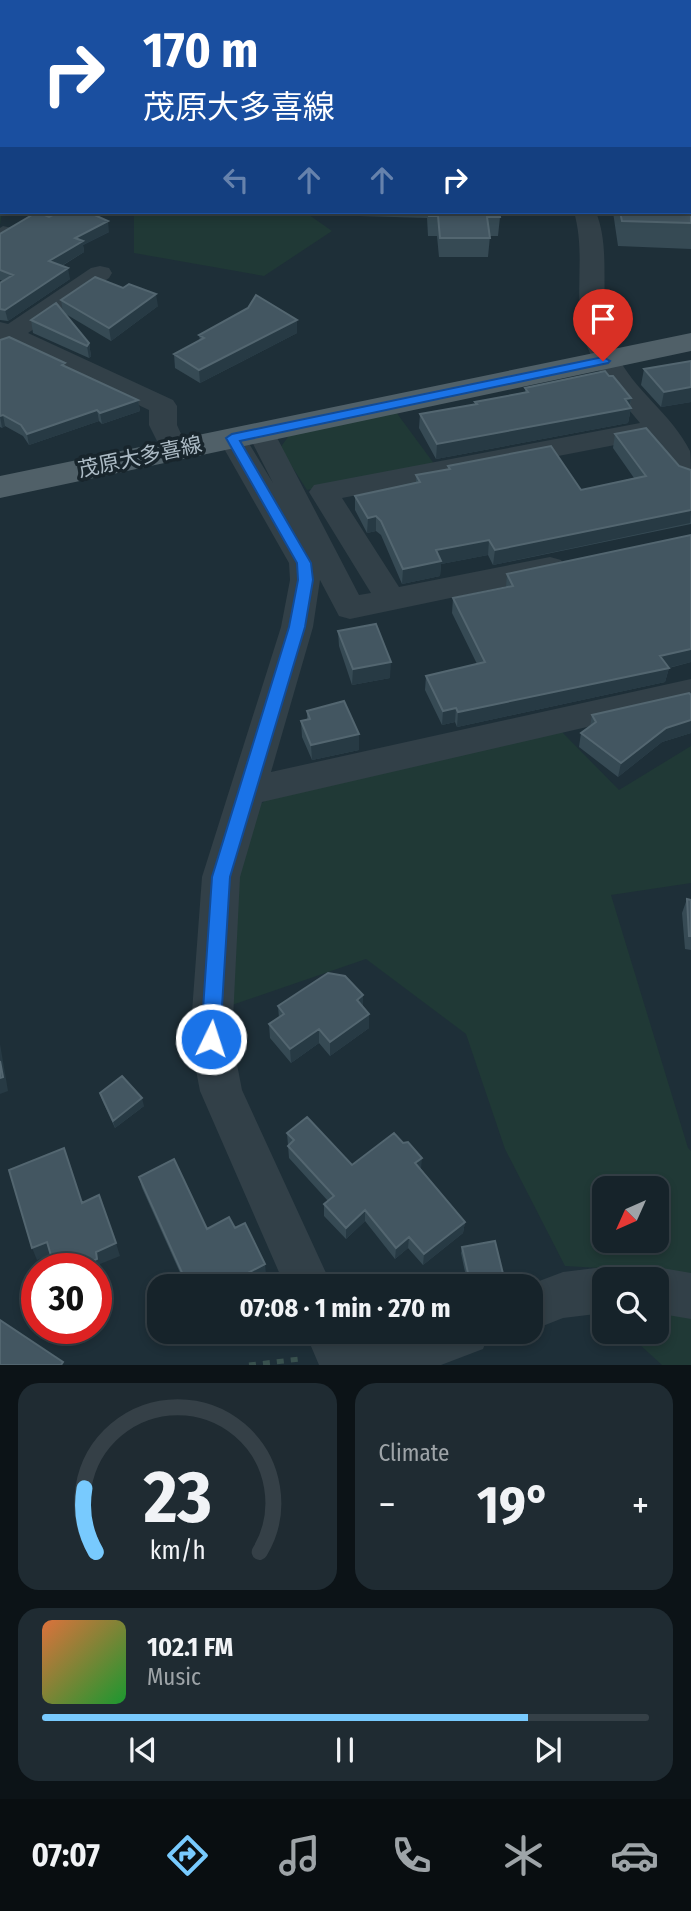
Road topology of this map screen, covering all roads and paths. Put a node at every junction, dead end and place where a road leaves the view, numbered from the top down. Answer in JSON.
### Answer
{"nodes":[{"id":1,"x":585,"y":214,"type":"edge"},
{"id":2,"x":100,"y":274,"type":"dead end"},
{"id":3,"x":3,"y":335,"type":"edge"},
{"id":4,"x":691,"y":342,"type":"edge"},
{"id":5,"x":603,"y":361,"type":"junction"},
{"id":6,"x":658,"y":428,"type":"junction"},
{"id":7,"x":247,"y":436,"type":"junction"},
{"id":8,"x":174,"y":449,"type":"junction"},
{"id":9,"x":691,"y":474,"type":"edge"},
{"id":10,"x":0,"y":487,"type":"edge"},
{"id":11,"x":582,"y":559,"type":"edge"},
{"id":12,"x":392,"y":601,"type":"junction"},
{"id":13,"x":691,"y":691,"type":"edge"},
{"id":14,"x":247,"y":791,"type":"junction"},
{"id":15,"x":304,"y":1274,"type":"edge"},
{"id":16,"x":592,"y":1291,"type":"edge"},
{"id":17,"x":669,"y":1292,"type":"edge"},
{"id":18,"x":691,"y":1296,"type":"edge"},
{"id":19,"x":543,"y":1303,"type":"edge"},
{"id":20,"x":335,"y":1344,"type":"edge"},
{"id":21,"x":433,"y":1344,"type":"edge"},
{"id":22,"x":249,"y":1365,"type":"edge"}],
"edges":[{"from":1,"to":5,"type":"street"},
{"from":2,"to":3,"type":"street"},
{"from":3,"to":8,"type":"street"},
{"from":4,"to":5,"type":"main road","name":"茂原大多喜線"},
{"from":5,"to":6,"type":"street"},
{"from":5,"to":7,"type":"main road","name":"茂原大多喜線"},
{"from":6,"to":9,"type":"street"},
{"from":6,"to":12,"type":"street"},
{"from":7,"to":8,"type":"main road","name":"茂原大多喜線"},
{"from":7,"to":12,"type":"street"},
{"from":7,"to":14,"type":"street"},
{"from":8,"to":10,"type":"main road","name":"茂原大多喜線"},
{"from":11,"to":12,"type":"street"},
{"from":13,"to":14,"type":"street"},
{"from":14,"to":15,"type":"street"},
{"from":16,"to":19,"type":"street"},
{"from":17,"to":18,"type":"street"},
{"from":20,"to":21,"type":"street"},
{"from":20,"to":22,"type":"path"}]}
